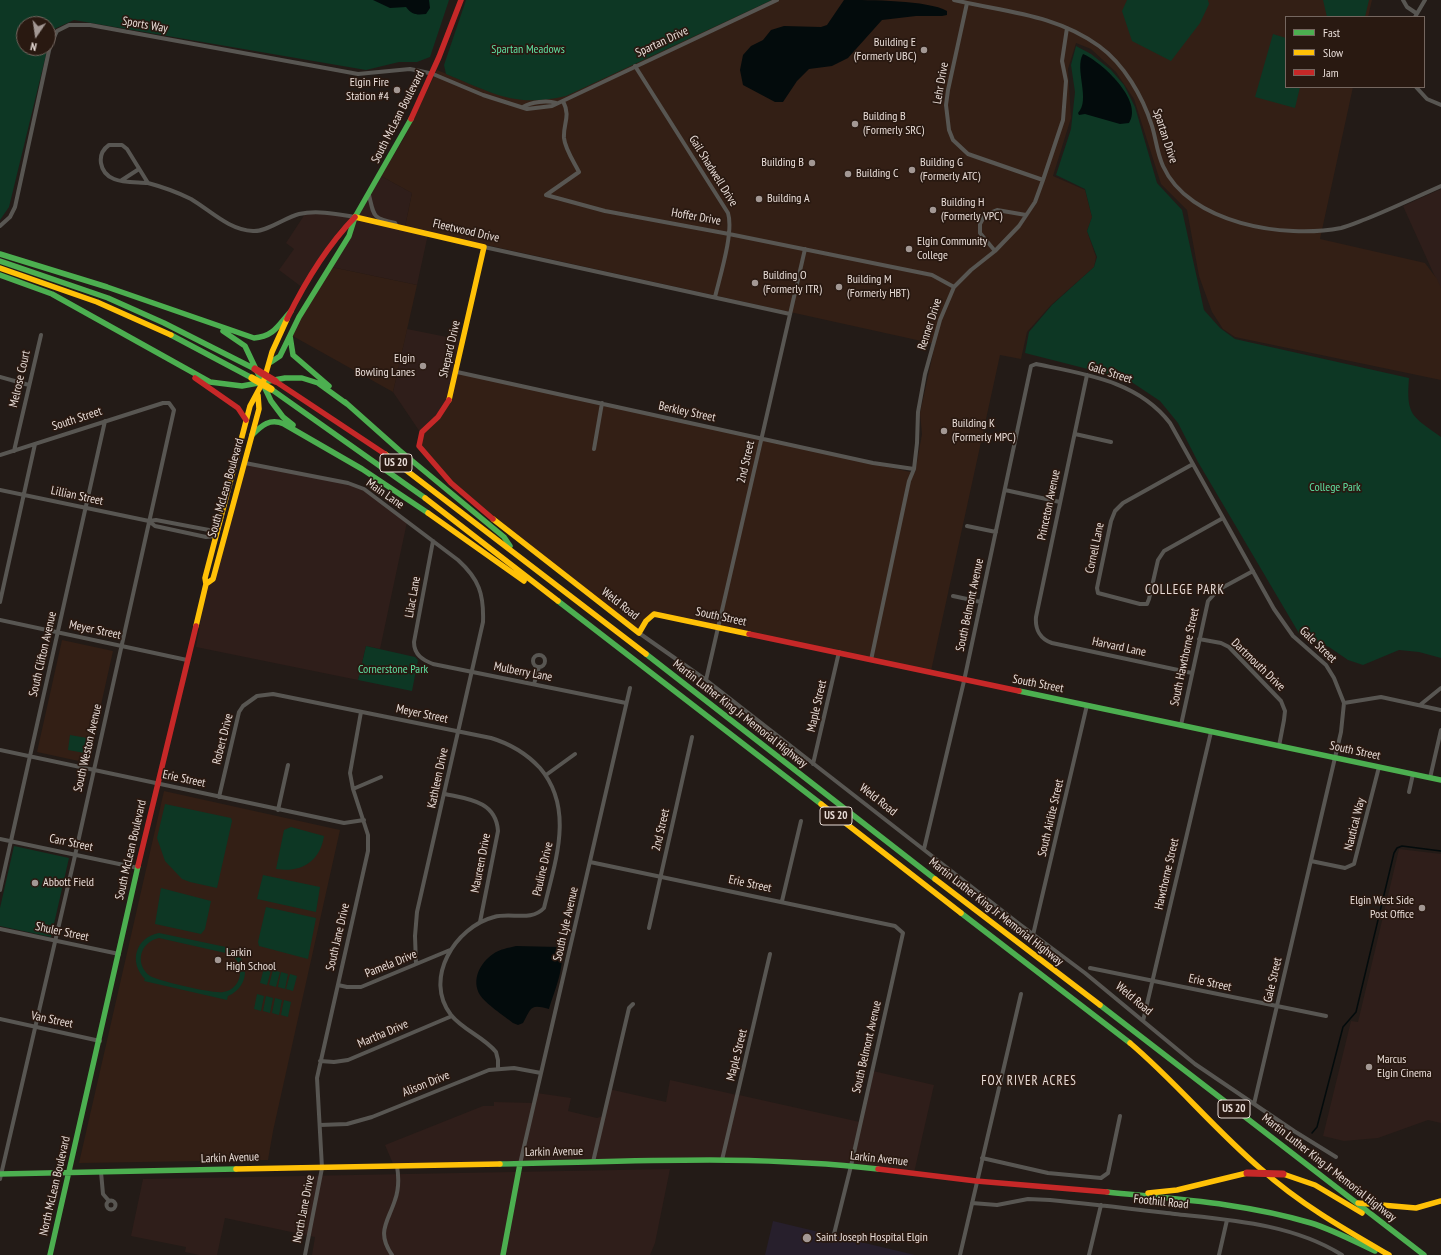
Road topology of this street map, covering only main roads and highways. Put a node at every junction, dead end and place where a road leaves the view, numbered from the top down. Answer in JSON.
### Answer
{"nodes":[{"id":1,"x":461,"y":0,"type":"edge"},
{"id":2,"x":355,"y":217,"type":"junction"},
{"id":3,"x":484,"y":247,"type":"joint"},
{"id":4,"x":0,"y":254,"type":"edge"},
{"id":5,"x":0,"y":261,"type":"edge"},
{"id":6,"x":0,"y":268,"type":"edge"},
{"id":7,"x":0,"y":275,"type":"edge"},
{"id":8,"x":291,"y":311,"type":"junction"},
{"id":9,"x":212,"y":324,"type":"junction"},
{"id":10,"x":290,"y":336,"type":"junction"},
{"id":11,"x":170,"y":361,"type":"junction"},
{"id":12,"x":271,"y":362,"type":"junction"},
{"id":13,"x":262,"y":383,"type":"junction"},
{"id":14,"x":258,"y":395,"type":"junction"},
{"id":15,"x":347,"y":404,"type":"junction"},
{"id":16,"x":246,"y":420,"type":"junction"},
{"id":17,"x":252,"y":435,"type":"junction"},
{"id":18,"x":312,"y":440,"type":"junction"},
{"id":19,"x":419,"y":446,"type":"joint"},
{"id":20,"x":513,"y":551,"type":"junction"},
{"id":21,"x":206,"y":584,"type":"junction"},
{"id":22,"x":570,"y":611,"type":"junction"},
{"id":23,"x":639,"y":633,"type":"joint"},
{"id":24,"x":1441,"y":780,"type":"edge"},
{"id":25,"x":81,"y":1122,"type":"joint"},
{"id":26,"x":520,"y":1164,"type":"junction"},
{"id":27,"x":69,"y":1173,"type":"junction"},
{"id":28,"x":0,"y":1176,"type":"edge"},
{"id":29,"x":1341,"y":1191,"type":"junction"},
{"id":30,"x":1107,"y":1192,"type":"junction"},
{"id":31,"x":1441,"y":1201,"type":"edge"},
{"id":32,"x":1358,"y":1203,"type":"junction"},
{"id":33,"x":1400,"y":1237,"type":"junction"},
{"id":34,"x":50,"y":1255,"type":"edge"},
{"id":35,"x":503,"y":1255,"type":"edge"},
{"id":36,"x":1382,"y":1255,"type":"edge"},
{"id":37,"x":1389,"y":1255,"type":"edge"},
{"id":38,"x":1424,"y":1255,"type":"edge"},
{"id":39,"x":1431,"y":1255,"type":"edge"}],
"edges":[{"from":1,"to":2,"type":"main road","name":"South McLean Boulevard"},
{"from":2,"to":3,"type":"main road","name":"Fleetwood Drive"},
{"from":2,"to":8,"type":"main road","name":"South McLean Boulevard"},
{"from":2,"to":10,"type":"main road","name":"South McLean Boulevard"},
{"from":3,"to":19,"type":"main road","name":"Shepard Drive"},
{"from":4,"to":9,"type":"main road"},
{"from":5,"to":20,"type":"main road","name":"Martin Luther King Jr Memorial Highway","number":"US 20","bridge":true},
{"from":6,"to":22,"type":"main road","name":"Martin Luther King Jr Memorial Highway","number":"US 20","bridge":true},
{"from":7,"to":11,"type":"main road"},
{"from":8,"to":9,"type":"main road"},
{"from":8,"to":12,"type":"main road","name":"South McLean Boulevard"},
{"from":9,"to":13,"type":"main road"},
{"from":10,"to":12,"type":"main road","name":"South McLean Boulevard"},
{"from":10,"to":15,"type":"main road"},
{"from":11,"to":13,"type":"main road"},
{"from":11,"to":16,"type":"main road"},
{"from":12,"to":13,"type":"main road","name":"South McLean Boulevard"},
{"from":13,"to":14,"type":"main road","name":"South McLean Boulevard"},
{"from":13,"to":15,"type":"main road"},
{"from":13,"to":18,"type":"main road"},
{"from":14,"to":16,"type":"main road","name":"South McLean Boulevard"},
{"from":14,"to":17,"type":"main road","name":"South McLean Boulevard"},
{"from":15,"to":20,"type":"main road"},
{"from":16,"to":21,"type":"main road","name":"South McLean Boulevard"},
{"from":17,"to":18,"type":"main road"},
{"from":17,"to":21,"type":"main road","name":"South McLean Boulevard"},
{"from":18,"to":22,"type":"main road"},
{"from":19,"to":23,"type":"main road","name":"Weld Road"},
{"from":20,"to":29,"type":"main road","name":"Martin Luther King Jr Memorial Highway","number":"US 20"},
{"from":21,"to":25,"type":"main road","name":"South McLean Boulevard"},
{"from":22,"to":37,"type":"main road","name":"Martin Luther King Jr Memorial Highway","number":"US 20"},
{"from":23,"to":24,"type":"main road","name":"South Street"},
{"from":25,"to":27,"type":"main road","name":"North McLean Boulevard"},
{"from":26,"to":27,"type":"main road","name":"Larkin Avenue"},
{"from":26,"to":30,"type":"main road","name":"Larkin Avenue"},
{"from":26,"to":35,"type":"main road"},
{"from":27,"to":28,"type":"main road","name":"Larkin Avenue"},
{"from":27,"to":34,"type":"main road","name":"North McLean Boulevard"},
{"from":29,"to":32,"type":"main road"},
{"from":29,"to":33,"type":"main road","name":"Martin Luther King Jr Memorial Highway","number":"US 20"},
{"from":30,"to":33,"type":"main road","bridge":true},
{"from":30,"to":36,"type":"main road"},
{"from":31,"to":32,"type":"main road"},
{"from":32,"to":39,"type":"main road"},
{"from":33,"to":38,"type":"main road","name":"Martin Luther King Jr Memorial Highway","number":"US 20"}]}
